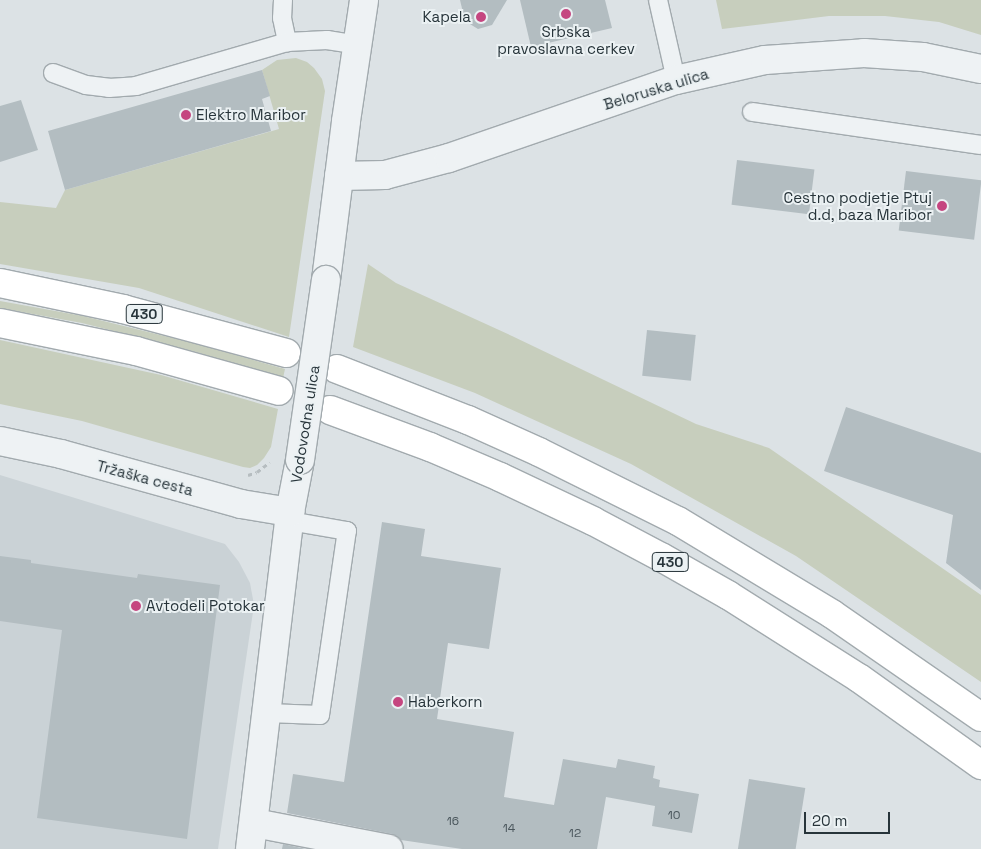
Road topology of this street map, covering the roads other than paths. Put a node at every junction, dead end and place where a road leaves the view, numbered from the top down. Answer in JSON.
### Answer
{"nodes":[{"id":1,"x":283,"y":0,"type":"edge"},
{"id":2,"x":364,"y":0,"type":"edge"},
{"id":3,"x":658,"y":0,"type":"edge"},
{"id":4,"x":287,"y":42,"type":"junction"},
{"id":5,"x":357,"y":45,"type":"junction"},
{"id":6,"x":981,"y":69,"type":"edge"},
{"id":7,"x":53,"y":73,"type":"dead end"},
{"id":8,"x":676,"y":80,"type":"junction"},
{"id":9,"x":752,"y":112,"type":"dead end"},
{"id":10,"x":981,"y":145,"type":"edge"},
{"id":11,"x":339,"y":176,"type":"junction"},
{"id":12,"x":0,"y":283,"type":"edge"},
{"id":13,"x":0,"y":323,"type":"edge"},
{"id":14,"x":286,"y":353,"type":"dead end"},
{"id":15,"x":337,"y":369,"type":"dead end"},
{"id":16,"x":279,"y":391,"type":"dead end"},
{"id":17,"x":330,"y":410,"type":"dead end"},
{"id":18,"x":0,"y":441,"type":"edge"},
{"id":19,"x":289,"y":517,"type":"junction"},
{"id":20,"x":267,"y":713,"type":"junction"},
{"id":21,"x":981,"y":716,"type":"edge"},
{"id":22,"x":981,"y":765,"type":"edge"},
{"id":23,"x":252,"y":836,"type":"edge"},
{"id":24,"x":389,"y":849,"type":"edge"}],
"edges":[{"from":1,"to":4,"type":"lane"},
{"from":2,"to":5,"type":"street","name":"Vodovodna ulica"},
{"from":3,"to":8,"type":"lane"},
{"from":4,"to":5,"type":"lane"},
{"from":4,"to":7,"type":"lane"},
{"from":5,"to":11,"type":"street","name":"Vodovodna ulica"},
{"from":6,"to":8,"type":"street","name":"Beloruska ulica"},
{"from":8,"to":11,"type":"street","name":"Beloruska ulica"},
{"from":9,"to":10,"type":"lane"},
{"from":11,"to":19,"type":"street","name":"Vodovodna ulica","bridge":true},
{"from":12,"to":14,"type":"highway","number":"430"},
{"from":13,"to":16,"type":"highway"},
{"from":15,"to":21,"type":"highway","number":"430"},
{"from":17,"to":22,"type":"highway","number":"430"},
{"from":18,"to":19,"type":"street","name":"Tržaška cesta"},
{"from":19,"to":20,"type":"street","name":"Vodovodna ulica"},
{"from":19,"to":20,"type":"lane"},
{"from":20,"to":23,"type":"street","name":"Vodovodna ulica"},
{"from":23,"to":24,"type":"street"}]}
